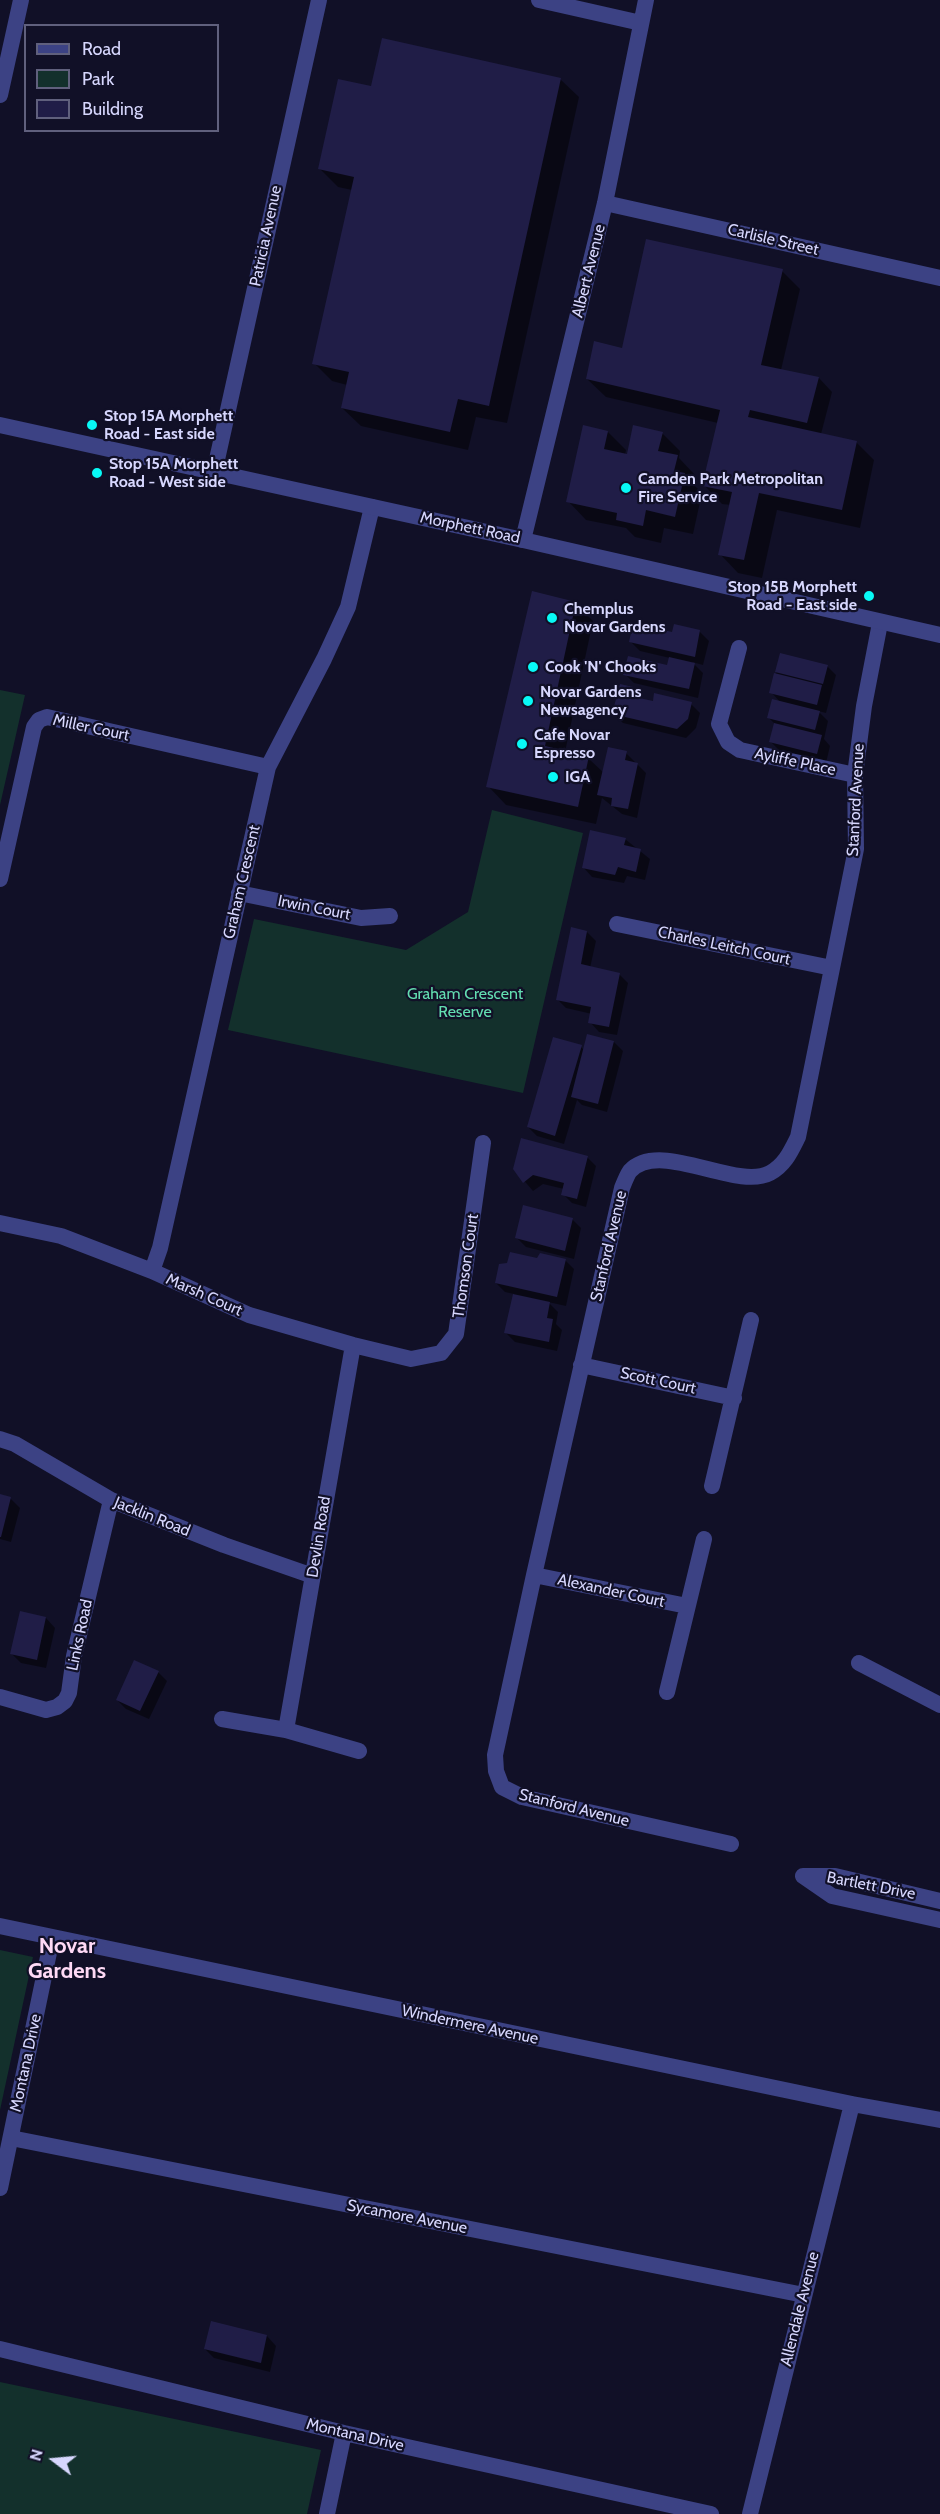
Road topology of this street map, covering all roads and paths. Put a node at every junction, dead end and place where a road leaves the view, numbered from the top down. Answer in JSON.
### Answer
{"nodes":[{"id":1,"x":21,"y":0,"type":"edge"},
{"id":2,"x":318,"y":0,"type":"edge"},
{"id":3,"x":538,"y":0,"type":"edge"},
{"id":4,"x":646,"y":0,"type":"edge"},
{"id":5,"x":641,"y":23,"type":"junction"},
{"id":6,"x":0,"y":95,"type":"edge"},
{"id":7,"x":605,"y":203,"type":"junction"},
{"id":8,"x":940,"y":278,"type":"edge"},
{"id":9,"x":0,"y":425,"type":"edge"},
{"id":10,"x":214,"y":473,"type":"junction"},
{"id":11,"x":372,"y":507,"type":"junction"},
{"id":12,"x":523,"y":540,"type":"junction"},
{"id":13,"x":880,"y":622,"type":"junction"},
{"id":14,"x":940,"y":635,"type":"edge"},
{"id":15,"x":739,"y":648,"type":"dead end"},
{"id":16,"x":268,"y":767,"type":"junction"},
{"id":17,"x":855,"y":775,"type":"junction"},
{"id":18,"x":0,"y":879,"type":"edge"},
{"id":19,"x":239,"y":893,"type":"junction"},
{"id":20,"x":390,"y":916,"type":"dead end"},
{"id":21,"x":617,"y":924,"type":"dead end"},
{"id":22,"x":832,"y":968,"type":"junction"},
{"id":23,"x":483,"y":1143,"type":"dead end"},
{"id":24,"x":0,"y":1223,"type":"edge"},
{"id":25,"x":152,"y":1271,"type":"junction"},
{"id":26,"x":751,"y":1320,"type":"dead end"},
{"id":27,"x":353,"y":1345,"type":"junction"},
{"id":28,"x":411,"y":1359,"type":"joint"},
{"id":29,"x":581,"y":1365,"type":"junction"},
{"id":30,"x":734,"y":1398,"type":"junction"},
{"id":31,"x":0,"y":1439,"type":"edge"},
{"id":32,"x":712,"y":1486,"type":"dead end"},
{"id":33,"x":111,"y":1500,"type":"junction"},
{"id":34,"x":704,"y":1539,"type":"dead end"},
{"id":35,"x":534,"y":1575,"type":"junction"},
{"id":36,"x":313,"y":1576,"type":"junction"},
{"id":37,"x":687,"y":1606,"type":"junction"},
{"id":38,"x":859,"y":1663,"type":"dead end"},
{"id":39,"x":667,"y":1692,"type":"dead end"},
{"id":40,"x":0,"y":1697,"type":"edge"},
{"id":41,"x":940,"y":1705,"type":"edge"},
{"id":42,"x":222,"y":1719,"type":"dead end"},
{"id":43,"x":286,"y":1730,"type":"junction"},
{"id":44,"x":359,"y":1750,"type":"dead end"},
{"id":45,"x":731,"y":1844,"type":"dead end"},
{"id":46,"x":940,"y":1900,"type":"edge"},
{"id":47,"x":940,"y":1920,"type":"edge"},
{"id":48,"x":0,"y":1926,"type":"edge"},
{"id":49,"x":52,"y":1938,"type":"junction"},
{"id":50,"x":852,"y":2104,"type":"junction"},
{"id":51,"x":940,"y":2120,"type":"edge"},
{"id":52,"x":11,"y":2138,"type":"junction"},
{"id":53,"x":0,"y":2188,"type":"edge"},
{"id":54,"x":804,"y":2295,"type":"junction"},
{"id":55,"x":0,"y":2349,"type":"edge"},
{"id":56,"x":344,"y":2433,"type":"junction"},
{"id":57,"x":327,"y":2514,"type":"edge"},
{"id":58,"x":711,"y":2514,"type":"edge"},
{"id":59,"x":750,"y":2514,"type":"edge"}],
"edges":[{"from":1,"to":6,"type":"street"},
{"from":2,"to":10,"type":"street","name":"Patricia Avenue"},
{"from":3,"to":5,"type":"street"},
{"from":4,"to":5,"type":"street","name":"Albert Avenue"},
{"from":5,"to":7,"type":"street","name":"Albert Avenue"},
{"from":7,"to":8,"type":"street","name":"Carlisle Street"},
{"from":7,"to":12,"type":"street","name":"Albert Avenue"},
{"from":9,"to":10,"type":"street","name":"Morphett Road"},
{"from":10,"to":11,"type":"street","name":"Morphett Road"},
{"from":11,"to":12,"type":"street","name":"Morphett Road"},
{"from":11,"to":16,"type":"street","name":"Graham Crescent"},
{"from":12,"to":13,"type":"street","name":"Morphett Road"},
{"from":13,"to":14,"type":"street","name":"Morphett Road"},
{"from":13,"to":17,"type":"street","name":"Stanford Avenue"},
{"from":15,"to":17,"type":"street","name":"Ayliffe Place"},
{"from":16,"to":18,"type":"street","name":"Miller Court"},
{"from":16,"to":19,"type":"street","name":"Graham Crescent"},
{"from":17,"to":22,"type":"street","name":"Stanford Avenue"},
{"from":19,"to":20,"type":"street","name":"Irwin Court"},
{"from":19,"to":25,"type":"street","name":"Graham Crescent"},
{"from":21,"to":22,"type":"street","name":"Charles Leitch Court"},
{"from":22,"to":29,"type":"street","name":"Stanford Avenue"},
{"from":23,"to":28,"type":"street","name":"Thomson Court"},
{"from":24,"to":25,"type":"street","name":"Marsh Court"},
{"from":25,"to":27,"type":"street","name":"Marsh Court"},
{"from":26,"to":30,"type":"street"},
{"from":27,"to":28,"type":"street","name":"Marsh Court"},
{"from":27,"to":36,"type":"street","name":"Devlin Road"},
{"from":29,"to":30,"type":"street","name":"Scott Court"},
{"from":29,"to":35,"type":"street","name":"Stanford Avenue"},
{"from":30,"to":32,"type":"street"},
{"from":31,"to":33,"type":"street","name":"Jacklin Road"},
{"from":33,"to":36,"type":"street","name":"Jacklin Road"},
{"from":33,"to":40,"type":"street","name":"Links Road"},
{"from":34,"to":37,"type":"street","name":"Alexander Court"},
{"from":35,"to":37,"type":"street","name":"Alexander Court"},
{"from":35,"to":45,"type":"street","name":"Stanford Avenue"},
{"from":36,"to":43,"type":"street","name":"Devlin Road"},
{"from":37,"to":39,"type":"street","name":"Alexander Court"},
{"from":38,"to":41,"type":"street"},
{"from":42,"to":43,"type":"street"},
{"from":43,"to":44,"type":"street"},
{"from":46,"to":47,"type":"street","name":"Bartlett Drive"},
{"from":48,"to":49,"type":"street","name":"Windermere Avenue"},
{"from":49,"to":50,"type":"street","name":"Windermere Avenue"},
{"from":49,"to":52,"type":"street","name":"Montana Drive"},
{"from":50,"to":51,"type":"street","name":"Windermere Avenue"},
{"from":50,"to":54,"type":"street","name":"Allendale Avenue"},
{"from":52,"to":53,"type":"street","name":"Montana Drive"},
{"from":52,"to":54,"type":"street","name":"Sycamore Avenue"},
{"from":54,"to":59,"type":"street","name":"Allendale Avenue"},
{"from":55,"to":56,"type":"street","name":"Montana Drive"},
{"from":56,"to":57,"type":"street"},
{"from":56,"to":58,"type":"street","name":"Montana Drive"}]}
